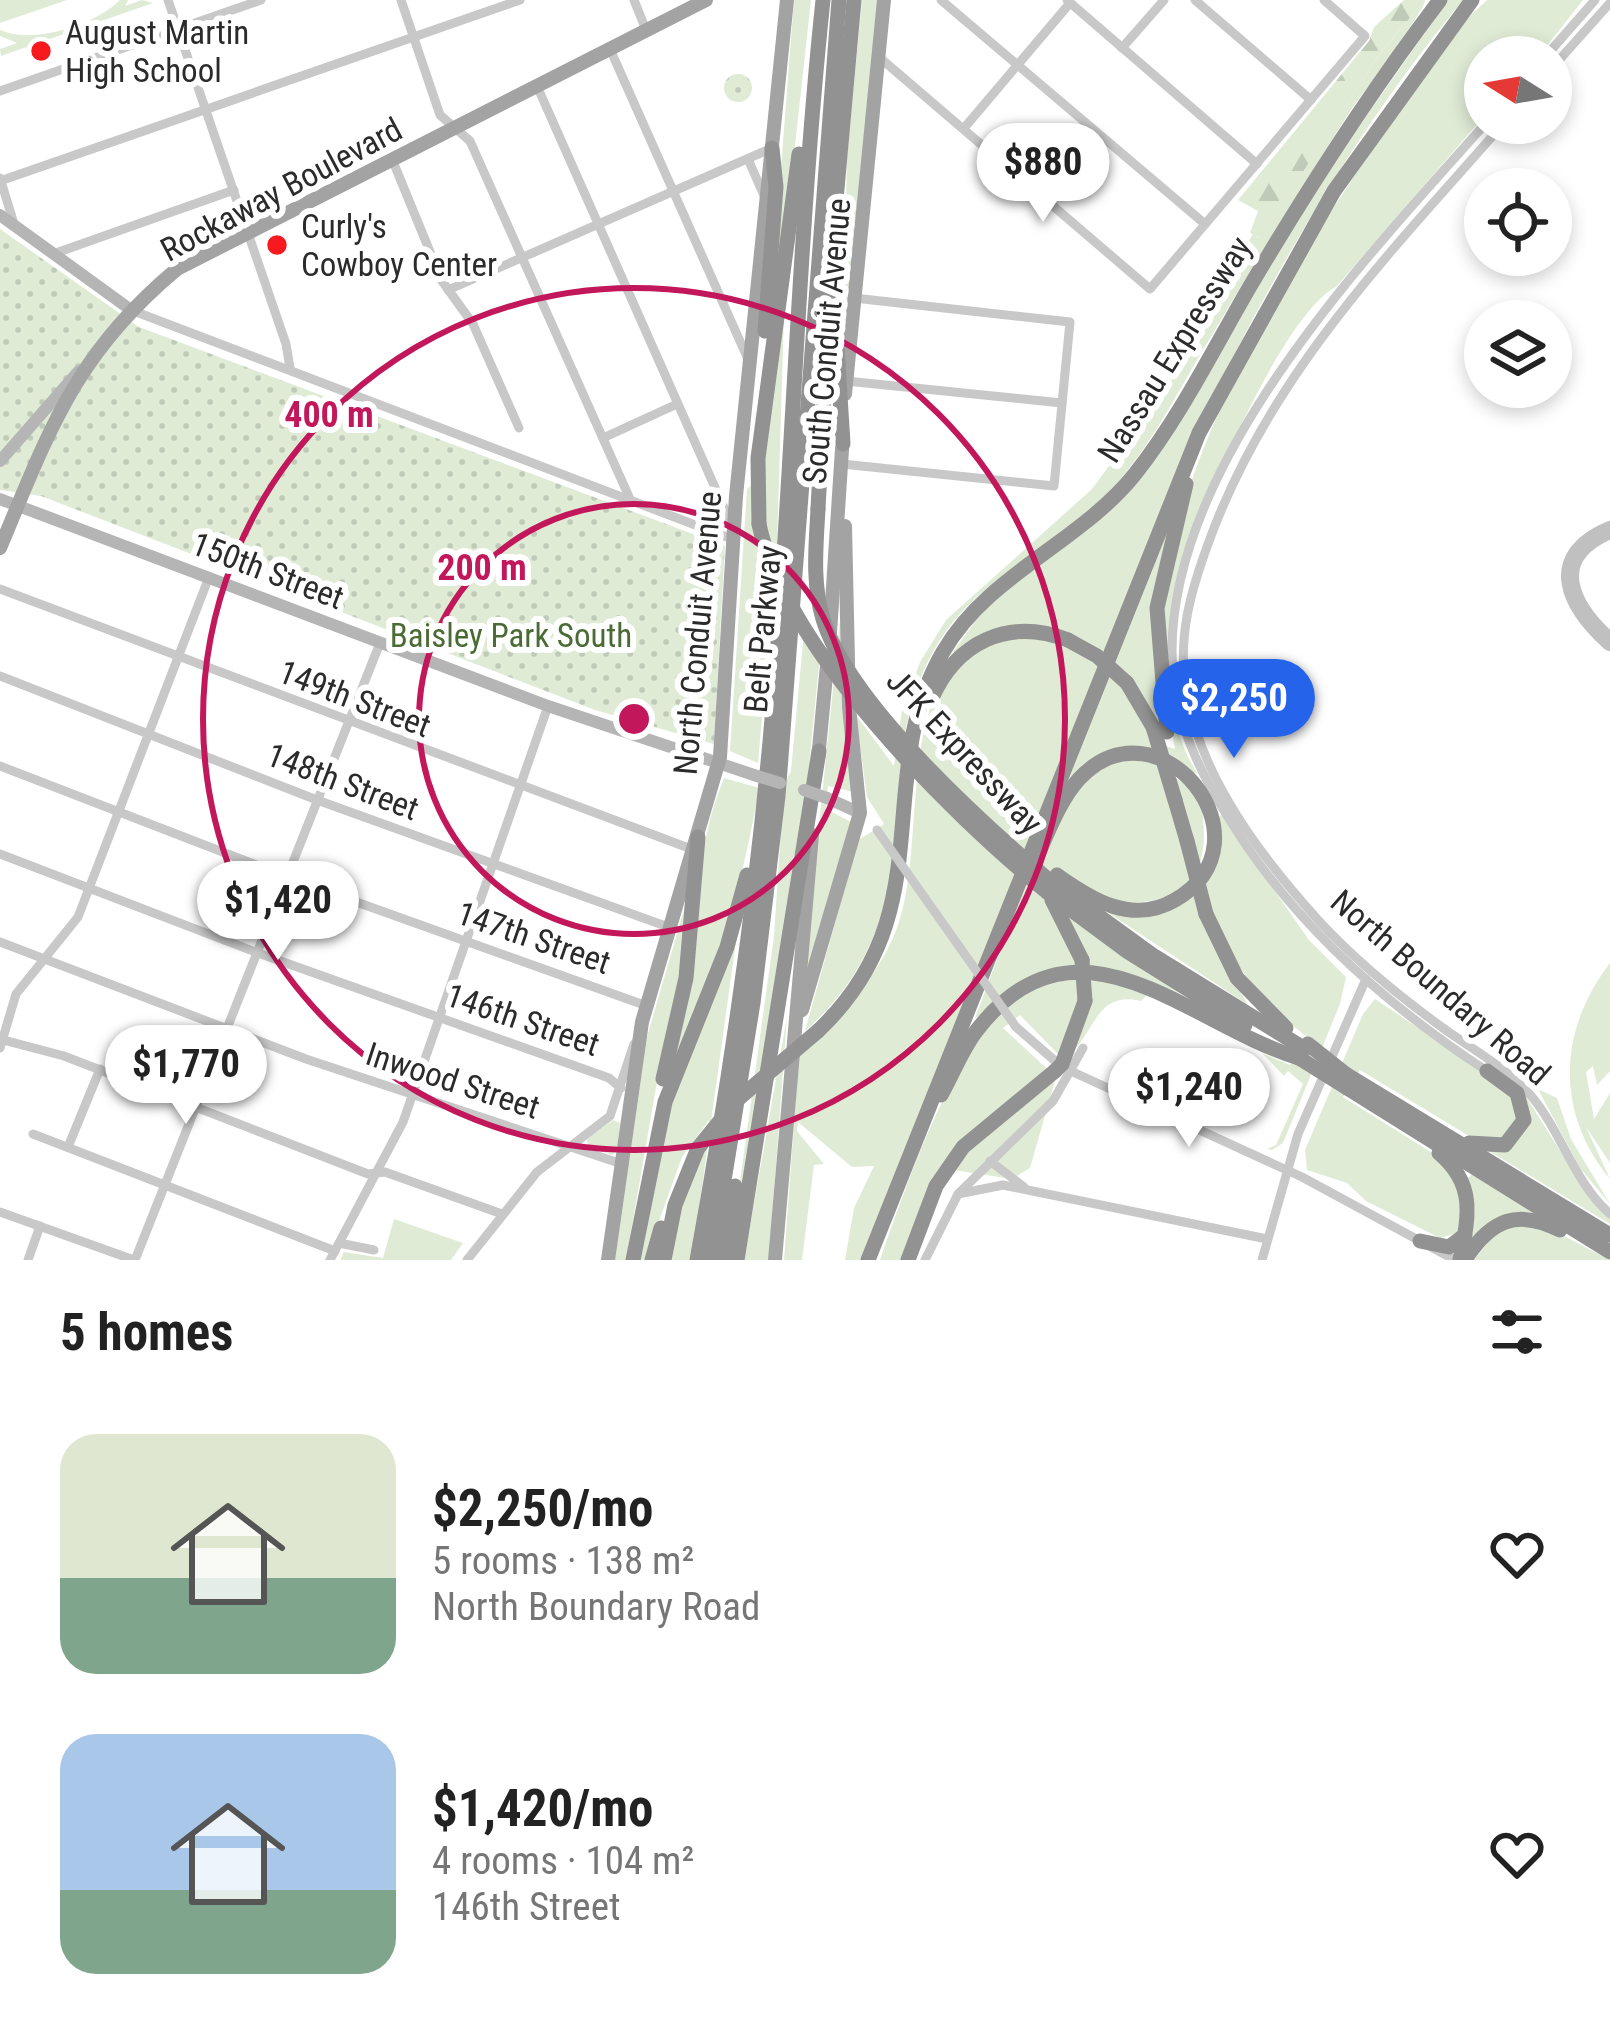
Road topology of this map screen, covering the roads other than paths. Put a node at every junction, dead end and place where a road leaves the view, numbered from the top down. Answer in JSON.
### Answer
{"nodes":[{"id":1,"x":168,"y":0,"type":"edge"},
{"id":2,"x":261,"y":0,"type":"edge"},
{"id":3,"x":400,"y":0,"type":"edge"},
{"id":4,"x":520,"y":0,"type":"edge"},
{"id":5,"x":634,"y":0,"type":"edge"},
{"id":6,"x":706,"y":0,"type":"edge"},
{"id":7,"x":787,"y":0,"type":"edge"},
{"id":8,"x":823,"y":0,"type":"edge"},
{"id":9,"x":839,"y":0,"type":"edge"},
{"id":10,"x":854,"y":0,"type":"edge"},
{"id":11,"x":884,"y":0,"type":"edge"},
{"id":12,"x":941,"y":0,"type":"edge"},
{"id":13,"x":1164,"y":0,"type":"edge"},
{"id":14,"x":1195,"y":0,"type":"edge"},
{"id":15,"x":1324,"y":0,"type":"edge"},
{"id":16,"x":1440,"y":0,"type":"edge"},
{"id":17,"x":1472,"y":0,"type":"edge"},
{"id":18,"x":1068,"y":1,"type":"edge"},
{"id":19,"x":1606,"y":2,"type":"edge"},
{"id":20,"x":178,"y":29,"type":"junction"},
{"id":21,"x":646,"y":30,"type":"junction"},
{"id":22,"x":1568,"y":36,"type":"edge"},
{"id":23,"x":414,"y":37,"type":"junction"},
{"id":24,"x":1572,"y":43,"type":"edge"},
{"id":25,"x":818,"y":45,"type":"junction"},
{"id":26,"x":1122,"y":48,"type":"junction"},
{"id":27,"x":610,"y":49,"type":"junction"},
{"id":28,"x":879,"y":57,"type":"junction"},
{"id":29,"x":1016,"y":65,"type":"junction"},
{"id":30,"x":537,"y":86,"type":"junction"},
{"id":31,"x":0,"y":91,"type":"edge"},
{"id":32,"x":1311,"y":100,"type":"junction"},
{"id":33,"x":206,"y":110,"type":"junction"},
{"id":34,"x":965,"y":127,"type":"junction"},
{"id":35,"x":455,"y":128,"type":"junction"},
{"id":36,"x":1468,"y":144,"type":"edge"},
{"id":37,"x":1486,"y":144,"type":"edge"},
{"id":38,"x":772,"y":148,"type":"junction"},
{"id":39,"x":748,"y":158,"type":"junction"},
{"id":40,"x":392,"y":159,"type":"junction"},
{"id":41,"x":839,"y":160,"type":"junction"},
{"id":42,"x":1257,"y":164,"type":"junction"},
{"id":43,"x":0,"y":180,"type":"edge"},
{"id":44,"x":234,"y":190,"type":"junction"},
{"id":45,"x":673,"y":192,"type":"junction"},
{"id":46,"x":766,"y":202,"type":"junction"},
{"id":47,"x":0,"y":215,"type":"edge"},
{"id":48,"x":1205,"y":224,"type":"junction"},
{"id":49,"x":598,"y":225,"type":"junction"},
{"id":50,"x":15,"y":227,"type":"junction"},
{"id":51,"x":248,"y":230,"type":"junction"},
{"id":52,"x":53,"y":254,"type":"junction"},
{"id":53,"x":523,"y":257,"type":"junction"},
{"id":54,"x":448,"y":290,"type":"junction"},
{"id":55,"x":854,"y":298,"type":"junction"},
{"id":56,"x":131,"y":310,"type":"junction"},
{"id":57,"x":760,"y":364,"type":"junction"},
{"id":58,"x":290,"y":368,"type":"junction"},
{"id":59,"x":79,"y":372,"type":"junction"},
{"id":60,"x":1229,"y":375,"type":"junction"},
{"id":61,"x":846,"y":382,"type":"junction"},
{"id":62,"x":1062,"y":403,"type":"junction"},
{"id":63,"x":677,"y":404,"type":"junction"},
{"id":64,"x":519,"y":428,"type":"dead end"},
{"id":65,"x":603,"y":438,"type":"junction"},
{"id":66,"x":843,"y":444,"type":"junction"},
{"id":67,"x":0,"y":461,"type":"edge"},
{"id":68,"x":842,"y":464,"type":"junction"},
{"id":69,"x":841,"y":489,"type":"junction"},
{"id":70,"x":0,"y":500,"type":"edge"},
{"id":71,"x":630,"y":500,"type":"junction"},
{"id":72,"x":19,"y":503,"type":"junction"},
{"id":73,"x":732,"y":533,"type":"junction"},
{"id":74,"x":0,"y":548,"type":"edge"},
{"id":75,"x":209,"y":577,"type":"junction"},
{"id":76,"x":0,"y":589,"type":"edge"},
{"id":77,"x":380,"y":643,"type":"junction"},
{"id":78,"x":178,"y":658,"type":"junction"},
{"id":79,"x":0,"y":676,"type":"edge"},
{"id":80,"x":548,"y":706,"type":"junction"},
{"id":81,"x":347,"y":724,"type":"junction"},
{"id":82,"x":1160,"y":729,"type":"junction"},
{"id":83,"x":149,"y":735,"type":"junction"},
{"id":84,"x":818,"y":751,"type":"junction"},
{"id":85,"x":719,"y":762,"type":"junction"},
{"id":86,"x":0,"y":766,"type":"edge"},
{"id":87,"x":520,"y":789,"type":"junction"},
{"id":88,"x":317,"y":800,"type":"junction"},
{"id":89,"x":764,"y":802,"type":"junction"},
{"id":90,"x":908,"y":802,"type":"junction"},
{"id":91,"x":119,"y":812,"type":"junction"},
{"id":92,"x":860,"y":813,"type":"junction"},
{"id":93,"x":696,"y":844,"type":"junction"},
{"id":94,"x":0,"y":854,"type":"edge"},
{"id":95,"x":493,"y":866,"type":"junction"},
{"id":96,"x":287,"y":877,"type":"junction"},
{"id":97,"x":1052,"y":883,"type":"junction"},
{"id":98,"x":89,"y":888,"type":"junction"},
{"id":99,"x":670,"y":928,"type":"junction"},
{"id":100,"x":0,"y":942,"type":"edge"},
{"id":101,"x":466,"y":942,"type":"junction"},
{"id":102,"x":760,"y":951,"type":"junction"},
{"id":103,"x":258,"y":953,"type":"junction"},
{"id":104,"x":46,"y":960,"type":"junction"},
{"id":105,"x":1368,"y":975,"type":"junction"},
{"id":106,"x":647,"y":1006,"type":"junction"},
{"id":107,"x":963,"y":1016,"type":"junction"},
{"id":108,"x":440,"y":1018,"type":"junction"},
{"id":109,"x":642,"y":1022,"type":"junction"},
{"id":110,"x":228,"y":1030,"type":"junction"},
{"id":111,"x":1,"y":1042,"type":"edge"},
{"id":112,"x":1083,"y":1048,"type":"dead end"},
{"id":113,"x":791,"y":1050,"type":"junction"},
{"id":114,"x":1304,"y":1050,"type":"junction"},
{"id":115,"x":100,"y":1069,"type":"junction"},
{"id":116,"x":1487,"y":1071,"type":"joint"},
{"id":117,"x":1070,"y":1072,"type":"junction"},
{"id":118,"x":1349,"y":1080,"type":"junction"},
{"id":119,"x":621,"y":1088,"type":"junction"},
{"id":120,"x":412,"y":1096,"type":"junction"},
{"id":121,"x":198,"y":1108,"type":"junction"},
{"id":122,"x":1389,"y":1114,"type":"junction"},
{"id":123,"x":1423,"y":1122,"type":"junction"},
{"id":124,"x":33,"y":1134,"type":"dead end"},
{"id":125,"x":68,"y":1147,"type":"junction"},
{"id":126,"x":570,"y":1147,"type":"junction"},
{"id":127,"x":910,"y":1150,"type":"junction"},
{"id":128,"x":695,"y":1154,"type":"junction"},
{"id":129,"x":990,"y":1161,"type":"junction"},
{"id":130,"x":622,"y":1164,"type":"junction"},
{"id":131,"x":1285,"y":1169,"type":"junction"},
{"id":132,"x":648,"y":1171,"type":"junction"},
{"id":133,"x":376,"y":1174,"type":"junction"},
{"id":134,"x":167,"y":1186,"type":"junction"},
{"id":135,"x":1029,"y":1190,"type":"junction"},
{"id":136,"x":958,"y":1194,"type":"junction"},
{"id":137,"x":0,"y":1212,"type":"edge"},
{"id":138,"x":502,"y":1214,"type":"junction"},
{"id":139,"x":1610,"y":1214,"type":"edge"},
{"id":140,"x":40,"y":1226,"type":"junction"},
{"id":141,"x":1468,"y":1227,"type":"junction"},
{"id":142,"x":1610,"y":1234,"type":"edge"},
{"id":143,"x":1267,"y":1239,"type":"junction"},
{"id":144,"x":1420,"y":1241,"type":"junction"},
{"id":145,"x":374,"y":1250,"type":"dead end"},
{"id":146,"x":335,"y":1251,"type":"edge"},
{"id":147,"x":1610,"y":1255,"type":"edge"},
{"id":148,"x":28,"y":1260,"type":"edge"},
{"id":149,"x":134,"y":1260,"type":"edge"},
{"id":150,"x":467,"y":1260,"type":"edge"},
{"id":151,"x":608,"y":1260,"type":"edge"},
{"id":152,"x":633,"y":1260,"type":"edge"},
{"id":153,"x":652,"y":1260,"type":"edge"},
{"id":154,"x":664,"y":1260,"type":"edge"},
{"id":155,"x":698,"y":1260,"type":"edge"},
{"id":156,"x":712,"y":1260,"type":"edge"},
{"id":157,"x":724,"y":1260,"type":"edge"},
{"id":158,"x":737,"y":1260,"type":"edge"},
{"id":159,"x":775,"y":1260,"type":"edge"},
{"id":160,"x":868,"y":1260,"type":"edge"},
{"id":161,"x":908,"y":1260,"type":"edge"},
{"id":162,"x":926,"y":1260,"type":"edge"},
{"id":163,"x":1262,"y":1260,"type":"edge"},
{"id":164,"x":1460,"y":1260,"type":"edge"}],
"edges":[{"from":1,"to":20,"type":"street"},
{"from":2,"to":20,"type":"street"},
{"from":3,"to":23,"type":"street"},
{"from":4,"to":23,"type":"street"},
{"from":5,"to":21,"type":"street"},
{"from":6,"to":21,"type":"main road","name":"Rockaway Boulevard"},
{"from":7,"to":38,"type":"main road","name":"North Conduit Avenue"},
{"from":8,"to":25,"type":"highway","name":"Belt Parkway"},
{"from":9,"to":102,"type":"highway","name":"Belt Parkway"},
{"from":10,"to":41,"type":"highway","name":"JFK Expressway"},
{"from":11,"to":28,"type":"main road","name":"South Conduit Avenue"},
{"from":12,"to":29,"type":"street"},
{"from":13,"to":26,"type":"street"},
{"from":14,"to":32,"type":"street"},
{"from":15,"to":32,"type":"street"},
{"from":16,"to":90,"type":"highway","name":"Nassau Expressway"},
{"from":17,"to":60,"type":"highway","name":"Nassau Expressway"},
{"from":18,"to":26,"type":"street"},
{"from":18,"to":29,"type":"street"},
{"from":19,"to":22,"type":"street"},
{"from":19,"to":24,"type":"street"},
{"from":20,"to":31,"type":"street"},
{"from":20,"to":33,"type":"street"},
{"from":21,"to":27,"type":"main road","name":"Rockaway Boulevard"},
{"from":23,"to":33,"type":"street"},
{"from":23,"to":35,"type":"street"},
{"from":25,"to":57,"type":"highway"},
{"from":25,"to":89,"type":"highway","name":"Belt Parkway"},
{"from":26,"to":42,"type":"street"},
{"from":27,"to":30,"type":"main road","name":"Rockaway Boulevard"},
{"from":27,"to":45,"type":"street"},
{"from":28,"to":34,"type":"street"},
{"from":28,"to":55,"type":"main road","name":"South Conduit Avenue"},
{"from":29,"to":34,"type":"street"},
{"from":29,"to":48,"type":"street"},
{"from":30,"to":35,"type":"main road","name":"Rockaway Boulevard"},
{"from":30,"to":49,"type":"street"},
{"from":32,"to":42,"type":"street"},
{"from":33,"to":43,"type":"street"},
{"from":33,"to":44,"type":"street"},
{"from":34,"to":48,"type":"street"},
{"from":35,"to":40,"type":"main road","name":"Rockaway Boulevard"},
{"from":35,"to":53,"type":"street"},
{"from":36,"to":105,"type":"street","name":"North Boundary Road"},
{"from":37,"to":105,"type":"street","name":"North Boundary Road"},
{"from":38,"to":39,"type":"street"},
{"from":38,"to":46,"type":"main road","name":"North Conduit Avenue"},
{"from":38,"to":57,"type":"highway"},
{"from":39,"to":45,"type":"street"},
{"from":39,"to":46,"type":"street"},
{"from":40,"to":51,"type":"main road","name":"Rockaway Boulevard"},
{"from":40,"to":54,"type":"street"},
{"from":41,"to":66,"type":"highway"},
{"from":41,"to":97,"type":"highway","name":"JFK Expressway","bridge":true},
{"from":42,"to":48,"type":"street"},
{"from":43,"to":50,"type":"street"},
{"from":44,"to":51,"type":"street"},
{"from":44,"to":52,"type":"street"},
{"from":45,"to":49,"type":"street"},
{"from":45,"to":57,"type":"street"},
{"from":46,"to":57,"type":"main road","name":"North Conduit Avenue"},
{"from":47,"to":50,"type":"main road"},
{"from":49,"to":53,"type":"street"},
{"from":49,"to":63,"type":"street"},
{"from":50,"to":52,"type":"main road"},
{"from":51,"to":56,"type":"main road","name":"Rockaway Boulevard"},
{"from":51,"to":58,"type":"street"},
{"from":52,"to":56,"type":"main road"},
{"from":53,"to":54,"type":"street"},
{"from":53,"to":65,"type":"street"},
{"from":54,"to":64,"type":"street"},
{"from":55,"to":61,"type":"main road","name":"South Conduit Avenue"},
{"from":55,"to":62,"type":"street"},
{"from":56,"to":58,"type":"street"},
{"from":56,"to":59,"type":"main road","name":"Rockaway Boulevard"},
{"from":57,"to":73,"type":"main road","name":"North Conduit Avenue"},
{"from":57,"to":97,"type":"highway","name":"JFK Expressway","bridge":true},
{"from":58,"to":71,"type":"street"},
{"from":59,"to":67,"type":"main road"},
{"from":59,"to":72,"type":"main road","name":"Rockaway Boulevard"},
{"from":60,"to":82,"type":"highway"},
{"from":60,"to":107,"type":"highway","name":"Nassau Expressway"},
{"from":61,"to":62,"type":"street"},
{"from":61,"to":66,"type":"main road","name":"South Conduit Avenue"},
{"from":62,"to":68,"type":"street"},
{"from":63,"to":65,"type":"street"},
{"from":63,"to":73,"type":"street"},
{"from":65,"to":71,"type":"street"},
{"from":66,"to":68,"type":"main road","name":"South Conduit Avenue"},
{"from":68,"to":69,"type":"main road","name":"South Conduit Avenue"},
{"from":69,"to":84,"type":"main road","name":"South Conduit Avenue"},
{"from":69,"to":92,"type":"main road"},
{"from":70,"to":72,"type":"main road","name":"150th Street"},
{"from":71,"to":73,"type":"street"},
{"from":72,"to":74,"type":"main road","name":"Rockaway Boulevard"},
{"from":72,"to":75,"type":"main road","name":"150th Street"},
{"from":73,"to":85,"type":"main road","name":"North Conduit Avenue"},
{"from":75,"to":77,"type":"main road","name":"150th Street"},
{"from":75,"to":78,"type":"street"},
{"from":76,"to":78,"type":"street","name":"149th Street"},
{"from":77,"to":80,"type":"main road","name":"150th Street"},
{"from":77,"to":81,"type":"street"},
{"from":78,"to":81,"type":"street","name":"149th Street"},
{"from":78,"to":83,"type":"street"},
{"from":79,"to":83,"type":"street","name":"148th Street"},
{"from":80,"to":85,"type":"main road","name":"150th Street"},
{"from":80,"to":87,"type":"street"},
{"from":81,"to":87,"type":"street","name":"149th Street"},
{"from":81,"to":88,"type":"street"},
{"from":82,"to":90,"type":"highway","bridge":true},
{"from":82,"to":114,"type":"highway","bridge":true},
{"from":83,"to":88,"type":"street","name":"148th Street"},
{"from":83,"to":91,"type":"street"},
{"from":84,"to":113,"type":"main road","name":"South Conduit Avenue"},
{"from":84,"to":158,"type":"highway"},
{"from":85,"to":92,"type":"main road","name":"150th Street","bridge":true},
{"from":85,"to":93,"type":"main road","name":"North Conduit Avenue"},
{"from":86,"to":91,"type":"street","name":"147th Street"},
{"from":87,"to":93,"type":"street","name":"149th Street"},
{"from":87,"to":95,"type":"street"},
{"from":88,"to":95,"type":"street","name":"148th Street"},
{"from":88,"to":96,"type":"street"},
{"from":89,"to":132,"type":"highway"},
{"from":89,"to":155,"type":"highway","name":"Belt Parkway"},
{"from":90,"to":128,"type":"highway","name":"Nassau Expressway","bridge":true},
{"from":91,"to":96,"type":"street","name":"147th Street"},
{"from":91,"to":98,"type":"street"},
{"from":92,"to":113,"type":"main road"},
{"from":92,"to":117,"type":"street","name":"150th Street","bridge":true},
{"from":93,"to":99,"type":"main road","name":"North Conduit Avenue"},
{"from":93,"to":132,"type":"highway"},
{"from":94,"to":98,"type":"street","name":"146th Street"},
{"from":95,"to":99,"type":"street","name":"148th Street"},
{"from":95,"to":101,"type":"street"},
{"from":96,"to":101,"type":"street","name":"147th Street"},
{"from":96,"to":103,"type":"street"},
{"from":97,"to":107,"type":"highway"},
{"from":97,"to":114,"type":"highway","name":"JFK Expressway"},
{"from":97,"to":161,"type":"highway","bridge":true},
{"from":98,"to":103,"type":"street","name":"146th Street"},
{"from":98,"to":104,"type":"street"},
{"from":99,"to":106,"type":"main road","name":"North Conduit Avenue"},
{"from":100,"to":104,"type":"street","name":"Inwood Street"},
{"from":101,"to":106,"type":"street","name":"147th Street"},
{"from":101,"to":108,"type":"street"},
{"from":102,"to":156,"type":"highway","name":"Belt Parkway"},
{"from":102,"to":157,"type":"highway"},
{"from":103,"to":108,"type":"street","name":"146th Street"},
{"from":103,"to":110,"type":"street"},
{"from":104,"to":110,"type":"street","name":"Inwood Street"},
{"from":104,"to":111,"type":"street"},
{"from":105,"to":116,"type":"street","name":"North Boundary Road"},
{"from":105,"to":131,"type":"street"},
{"from":105,"to":139,"type":"street","name":"North Boundary Road"},
{"from":106,"to":109,"type":"main road","name":"North Conduit Avenue"},
{"from":107,"to":127,"type":"highway","name":"Nassau Expressway"},
{"from":108,"to":119,"type":"street","name":"146th Street"},
{"from":108,"to":120,"type":"street"},
{"from":109,"to":119,"type":"street"},
{"from":109,"to":130,"type":"main road","name":"North Conduit Avenue"},
{"from":110,"to":120,"type":"street","name":"Inwood Street"},
{"from":110,"to":121,"type":"street"},
{"from":111,"to":115,"type":"street"},
{"from":112,"to":117,"type":"street"},
{"from":113,"to":159,"type":"main road","name":"South Conduit Avenue"},
{"from":114,"to":118,"type":"highway","bridge":true},
{"from":114,"to":127,"type":"highway"},
{"from":115,"to":121,"type":"street"},
{"from":115,"to":125,"type":"street"},
{"from":116,"to":123,"type":"highway"},
{"from":117,"to":129,"type":"street"},
{"from":117,"to":131,"type":"street"},
{"from":118,"to":122,"type":"highway"},
{"from":118,"to":123,"type":"highway"},
{"from":119,"to":126,"type":"street"},
{"from":120,"to":126,"type":"street","name":"Inwood Street"},
{"from":120,"to":133,"type":"street"},
{"from":121,"to":133,"type":"street"},
{"from":121,"to":134,"type":"street"},
{"from":122,"to":141,"type":"highway"},
{"from":122,"to":147,"type":"highway"},
{"from":123,"to":142,"type":"highway"},
{"from":124,"to":125,"type":"street"},
{"from":125,"to":134,"type":"street"},
{"from":126,"to":130,"type":"street","name":"Inwood Street"},
{"from":126,"to":138,"type":"street"},
{"from":127,"to":160,"type":"highway","name":"Nassau Expressway"},
{"from":128,"to":153,"type":"highway"},
{"from":128,"to":154,"type":"highway","name":"Nassau Expressway"},
{"from":129,"to":135,"type":"street"},
{"from":129,"to":136,"type":"street"},
{"from":130,"to":151,"type":"main road","name":"North Conduit Avenue"},
{"from":131,"to":143,"type":"street"},
{"from":131,"to":144,"type":"street"},
{"from":132,"to":152,"type":"highway"},
{"from":133,"to":138,"type":"street"},
{"from":133,"to":146,"type":"street"},
{"from":134,"to":146,"type":"street"},
{"from":134,"to":149,"type":"street"},
{"from":135,"to":136,"type":"street"},
{"from":135,"to":143,"type":"street"},
{"from":136,"to":162,"type":"street"},
{"from":137,"to":140,"type":"street"},
{"from":138,"to":150,"type":"street"},
{"from":140,"to":148,"type":"street"},
{"from":140,"to":149,"type":"street"},
{"from":141,"to":144,"type":"highway"},
{"from":141,"to":164,"type":"highway"},
{"from":143,"to":163,"type":"street"},
{"from":144,"to":164,"type":"street"},
{"from":145,"to":146,"type":"street"},
{"from":147,"to":164,"type":"highway"}]}
